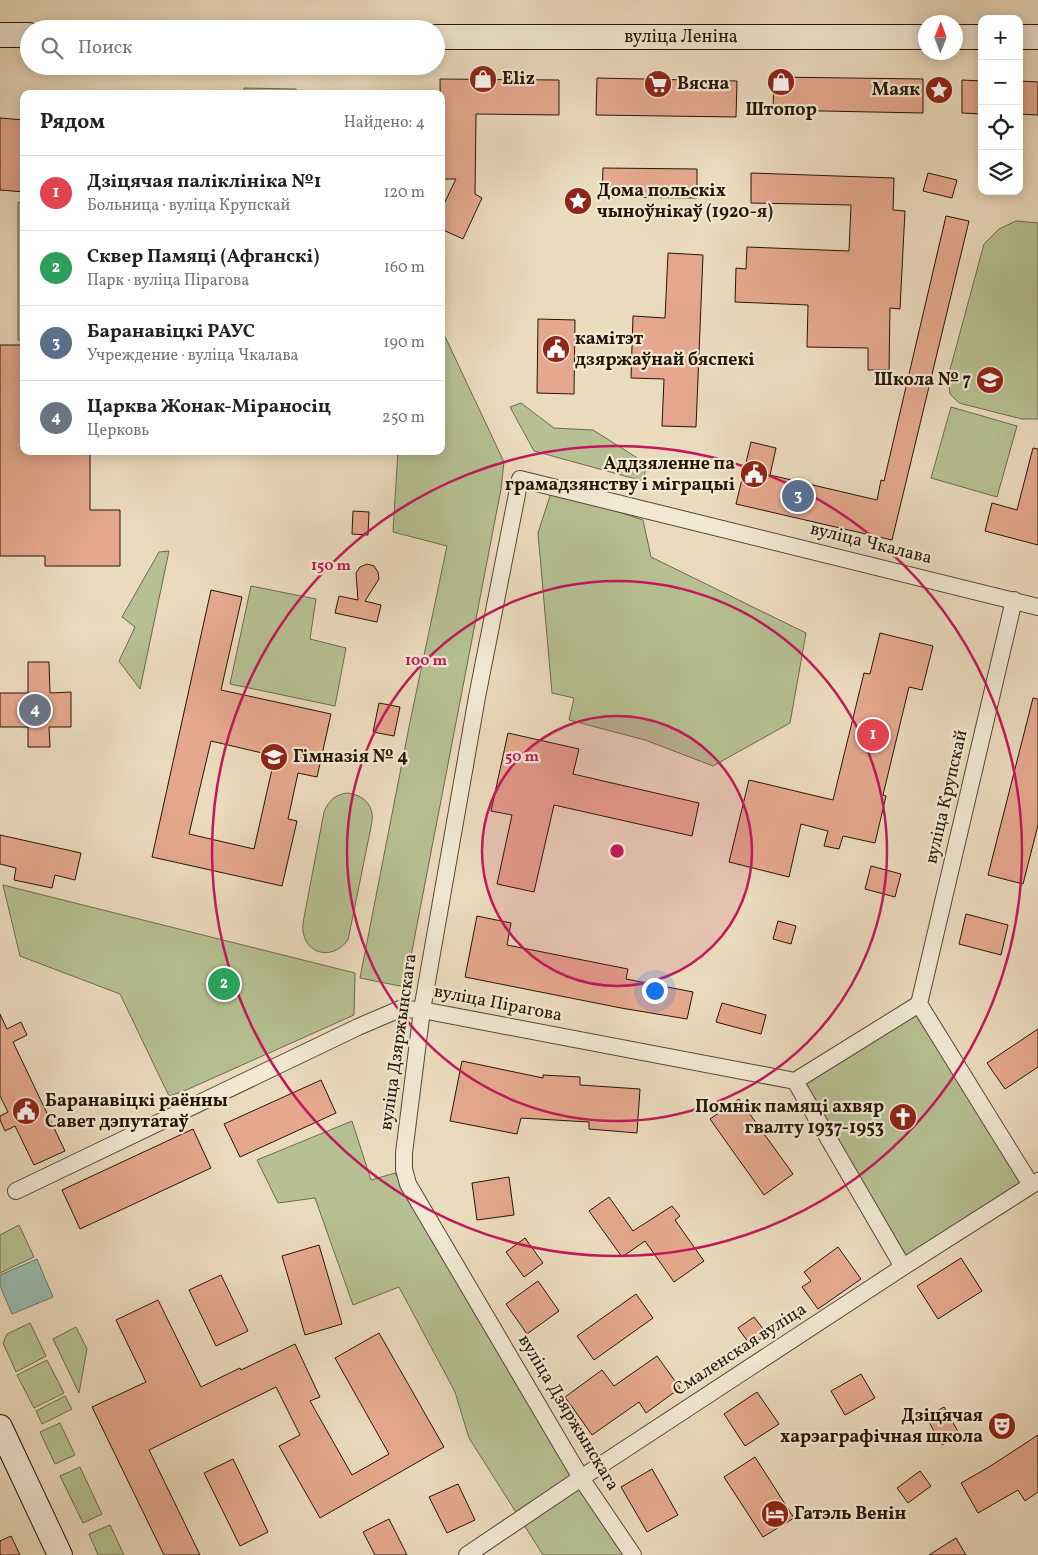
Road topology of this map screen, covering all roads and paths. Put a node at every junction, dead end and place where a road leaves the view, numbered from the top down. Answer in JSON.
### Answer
{"nodes":[{"id":1,"x":0,"y":35,"type":"edge"},
{"id":2,"x":20,"y":35,"type":"edge"},
{"id":3,"x":445,"y":37,"type":"edge"},
{"id":4,"x":918,"y":37,"type":"edge"},
{"id":5,"x":963,"y":37,"type":"edge"},
{"id":6,"x":978,"y":37,"type":"edge"},
{"id":7,"x":1023,"y":37,"type":"edge"},
{"id":8,"x":1038,"y":37,"type":"edge"},
{"id":9,"x":520,"y":479,"type":"joint"},
{"id":10,"x":1014,"y":600,"type":"junction"},
{"id":11,"x":1038,"y":606,"type":"edge"},
{"id":12,"x":918,"y":1004,"type":"junction"},
{"id":13,"x":422,"y":1010,"type":"junction"},
{"id":14,"x":794,"y":1081,"type":"junction"},
{"id":15,"x":1035,"y":1183,"type":"edge"},
{"id":16,"x":16,"y":1190,"type":"dead end"},
{"id":17,"x":903,"y":1267,"type":"junction"},
{"id":18,"x":0,"y":1427,"type":"edge"},
{"id":19,"x":581,"y":1478,"type":"junction"},
{"id":20,"x":60,"y":1555,"type":"edge"},
{"id":21,"x":467,"y":1555,"type":"edge"},
{"id":22,"x":633,"y":1555,"type":"edge"}],
"edges":[{"from":1,"to":2,"type":"main road"},
{"from":3,"to":4,"type":"main road","name":"вуліца Леніна"},
{"from":5,"to":6,"type":"main road"},
{"from":7,"to":8,"type":"main road"},
{"from":9,"to":10,"type":"street","name":"вуліца Чкалава"},
{"from":9,"to":13,"type":"street","name":"вуліца Дзяржынскага"},
{"from":10,"to":11,"type":"street","name":"вуліца Чкалава"},
{"from":10,"to":12,"type":"street","name":"вуліца Крупскай"},
{"from":12,"to":14,"type":"street"},
{"from":12,"to":15,"type":"street"},
{"from":13,"to":14,"type":"street","name":"вуліца Пірагова"},
{"from":13,"to":16,"type":"street","name":"вуліца Пірагова"},
{"from":13,"to":19,"type":"street","name":"вуліца Дзяржынскага"},
{"from":14,"to":17,"type":"street"},
{"from":15,"to":17,"type":"street","name":"Смаленская вуліца"},
{"from":17,"to":19,"type":"street","name":"Смаленская вуліца"},
{"from":18,"to":20,"type":"main road"},
{"from":19,"to":21,"type":"street","name":"Смаленская вуліца"},
{"from":19,"to":22,"type":"street","name":"вуліца Дзяржынскага"}]}
